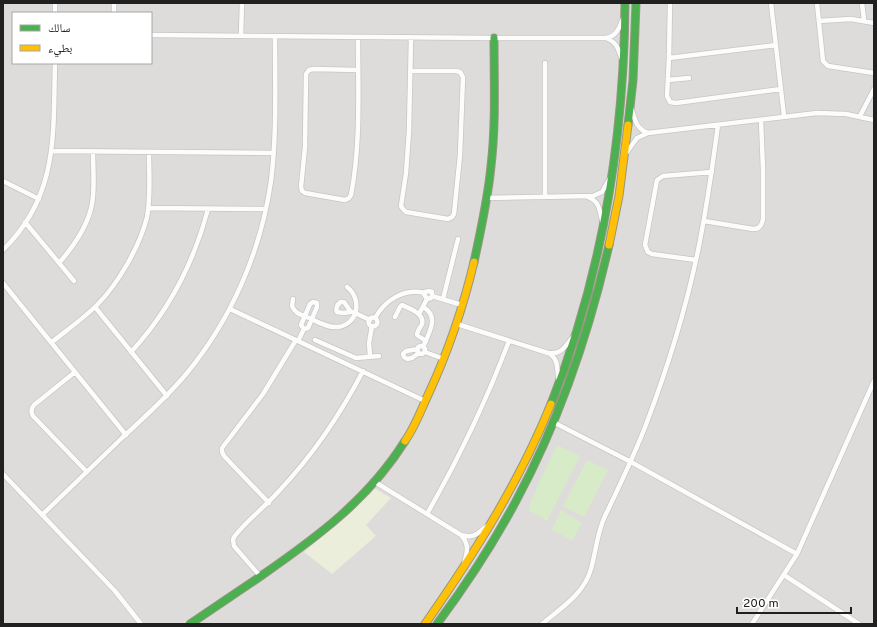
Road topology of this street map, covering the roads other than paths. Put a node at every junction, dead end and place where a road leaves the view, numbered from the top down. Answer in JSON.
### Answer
{"nodes":[{"id":1,"x":242,"y":3,"type":"edge"},
{"id":2,"x":625,"y":3,"type":"edge"},
{"id":3,"x":636,"y":3,"type":"edge"},
{"id":4,"x":670,"y":3,"type":"edge"},
{"id":5,"x":771,"y":3,"type":"edge"},
{"id":6,"x":817,"y":3,"type":"edge"},
{"id":7,"x":862,"y":3,"type":"edge"},
{"id":8,"x":625,"y":15,"type":"junction"},
{"id":9,"x":864,"y":20,"type":"junction"},
{"id":10,"x":819,"y":21,"type":"junction"},
{"id":11,"x":874,"y":23,"type":"edge"},
{"id":12,"x":152,"y":35,"type":"edge"},
{"id":13,"x":242,"y":35,"type":"junction"},
{"id":14,"x":275,"y":36,"type":"junction"},
{"id":15,"x":358,"y":37,"type":"junction"},
{"id":16,"x":411,"y":38,"type":"junction"},
{"id":17,"x":494,"y":38,"type":"junction"},
{"id":18,"x":606,"y":38,"type":"junction"},
{"id":19,"x":776,"y":45,"type":"junction"},
{"id":20,"x":669,"y":58,"type":"junction"},
{"id":21,"x":623,"y":62,"type":"junction"},
{"id":22,"x":545,"y":63,"type":"dead end"},
{"id":23,"x":54,"y":64,"type":"edge"},
{"id":24,"x":358,"y":70,"type":"junction"},
{"id":25,"x":411,"y":71,"type":"junction"},
{"id":26,"x":874,"y":73,"type":"edge"},
{"id":27,"x":689,"y":78,"type":"dead end"},
{"id":28,"x":668,"y":80,"type":"junction"},
{"id":29,"x":781,"y":89,"type":"junction"},
{"id":30,"x":874,"y":89,"type":"edge"},
{"id":31,"x":631,"y":108,"type":"junction"},
{"id":32,"x":784,"y":116,"type":"junction"},
{"id":33,"x":860,"y":116,"type":"junction"},
{"id":34,"x":761,"y":120,"type":"junction"},
{"id":35,"x":874,"y":120,"type":"edge"},
{"id":36,"x":718,"y":125,"type":"junction"},
{"id":37,"x":648,"y":133,"type":"junction"},
{"id":38,"x":52,"y":151,"type":"junction"},
{"id":39,"x":93,"y":152,"type":"junction"},
{"id":40,"x":149,"y":153,"type":"junction"},
{"id":41,"x":274,"y":153,"type":"junction"},
{"id":42,"x":625,"y":154,"type":"junction"},
{"id":43,"x":712,"y":172,"type":"junction"},
{"id":44,"x":612,"y":175,"type":"junction"},
{"id":45,"x":3,"y":181,"type":"edge"},
{"id":46,"x":545,"y":197,"type":"junction"},
{"id":47,"x":586,"y":197,"type":"junction"},
{"id":48,"x":39,"y":198,"type":"junction"},
{"id":49,"x":486,"y":198,"type":"junction"},
{"id":50,"x":148,"y":208,"type":"junction"},
{"id":51,"x":208,"y":209,"type":"junction"},
{"id":52,"x":266,"y":209,"type":"junction"},
{"id":53,"x":704,"y":221,"type":"junction"},
{"id":54,"x":25,"y":222,"type":"junction"},
{"id":55,"x":604,"y":226,"type":"junction"},
{"id":56,"x":458,"y":239,"type":"dead end"},
{"id":57,"x":3,"y":250,"type":"edge"},
{"id":58,"x":696,"y":260,"type":"junction"},
{"id":59,"x":59,"y":263,"type":"junction"},
{"id":60,"x":592,"y":280,"type":"junction"},
{"id":61,"x":74,"y":281,"type":"dead end"},
{"id":62,"x":3,"y":282,"type":"edge"},
{"id":63,"x":347,"y":287,"type":"dead end"},
{"id":64,"x":425,"y":293,"type":"junction"},
{"id":65,"x":432,"y":296,"type":"junction"},
{"id":66,"x":293,"y":299,"type":"dead end"},
{"id":67,"x":427,"y":299,"type":"junction"},
{"id":68,"x":443,"y":299,"type":"junction"},
{"id":69,"x":595,"y":302,"type":"junction"},
{"id":70,"x":462,"y":305,"type":"junction"},
{"id":71,"x":95,"y":307,"type":"junction"},
{"id":72,"x":423,"y":307,"type":"junction"},
{"id":73,"x":230,"y":308,"type":"junction"},
{"id":74,"x":353,"y":313,"type":"junction"},
{"id":75,"x":419,"y":314,"type":"junction"},
{"id":76,"x":582,"y":314,"type":"junction"},
{"id":77,"x":305,"y":317,"type":"junction"},
{"id":78,"x":395,"y":317,"type":"dead end"},
{"id":79,"x":375,"y":318,"type":"junction"},
{"id":80,"x":312,"y":320,"type":"junction"},
{"id":81,"x":370,"y":320,"type":"junction"},
{"id":82,"x":457,"y":324,"type":"junction"},
{"id":83,"x":372,"y":326,"type":"junction"},
{"id":84,"x":304,"y":329,"type":"junction"},
{"id":85,"x":585,"y":334,"type":"junction"},
{"id":86,"x":575,"y":336,"type":"junction"},
{"id":87,"x":297,"y":340,"type":"junction"},
{"id":88,"x":315,"y":340,"type":"dead end"},
{"id":89,"x":426,"y":341,"type":"junction"},
{"id":90,"x":52,"y":342,"type":"junction"},
{"id":91,"x":509,"y":342,"type":"junction"},
{"id":92,"x":424,"y":349,"type":"junction"},
{"id":93,"x":419,"y":351,"type":"dead end"},
{"id":94,"x":131,"y":352,"type":"junction"},
{"id":95,"x":548,"y":354,"type":"junction"},
{"id":96,"x":370,"y":356,"type":"junction"},
{"id":97,"x":379,"y":356,"type":"dead end"},
{"id":98,"x":444,"y":359,"type":"junction"},
{"id":99,"x":363,"y":371,"type":"junction"},
{"id":100,"x":75,"y":372,"type":"junction"},
{"id":101,"x":559,"y":381,"type":"junction"},
{"id":102,"x":874,"y":381,"type":"edge"},
{"id":103,"x":167,"y":396,"type":"junction"},
{"id":104,"x":425,"y":401,"type":"junction"},
{"id":105,"x":553,"y":422,"type":"junction"},
{"id":106,"x":126,"y":435,"type":"junction"},
{"id":107,"x":631,"y":462,"type":"junction"},
{"id":108,"x":87,"y":472,"type":"junction"},
{"id":109,"x":3,"y":474,"type":"edge"},
{"id":110,"x":375,"y":482,"type":"junction"},
{"id":111,"x":268,"y":503,"type":"junction"},
{"id":112,"x":427,"y":514,"type":"junction"},
{"id":113,"x":42,"y":515,"type":"junction"},
{"id":114,"x":491,"y":524,"type":"junction"},
{"id":115,"x":461,"y":535,"type":"junction"},
{"id":116,"x":797,"y":554,"type":"junction"},
{"id":117,"x":463,"y":569,"type":"junction"},
{"id":118,"x":784,"y":575,"type":"junction"},
{"id":119,"x":260,"y":576,"type":"junction"},
{"id":120,"x":140,"y":624,"type":"edge"},
{"id":121,"x":190,"y":624,"type":"edge"},
{"id":122,"x":425,"y":624,"type":"edge"},
{"id":123,"x":437,"y":624,"type":"edge"},
{"id":124,"x":542,"y":624,"type":"edge"},
{"id":125,"x":752,"y":624,"type":"edge"},
{"id":126,"x":859,"y":624,"type":"edge"}],
"edges":[{"from":1,"to":13,"type":"street"},
{"from":2,"to":8,"type":"street"},
{"from":3,"to":31,"type":"street"},
{"from":4,"to":20,"type":"street"},
{"from":5,"to":19,"type":"street"},
{"from":6,"to":10,"type":"street"},
{"from":7,"to":9,"type":"street"},
{"from":8,"to":18,"type":"street"},
{"from":8,"to":21,"type":"street"},
{"from":9,"to":10,"type":"street"},
{"from":9,"to":11,"type":"street"},
{"from":10,"to":26,"type":"street"},
{"from":12,"to":13,"type":"street"},
{"from":13,"to":14,"type":"street"},
{"from":14,"to":15,"type":"street"},
{"from":14,"to":41,"type":"street"},
{"from":15,"to":16,"type":"street"},
{"from":15,"to":24,"type":"street"},
{"from":16,"to":17,"type":"street"},
{"from":16,"to":25,"type":"street"},
{"from":17,"to":18,"type":"street"},
{"from":17,"to":49,"type":"street"},
{"from":18,"to":21,"type":"street"},
{"from":19,"to":20,"type":"street"},
{"from":19,"to":29,"type":"street"},
{"from":20,"to":28,"type":"street"},
{"from":21,"to":44,"type":"street"},
{"from":22,"to":46,"type":"street"},
{"from":23,"to":38,"type":"street"},
{"from":24,"to":24,"type":"street"},
{"from":25,"to":25,"type":"street"},
{"from":27,"to":28,"type":"street"},
{"from":28,"to":29,"type":"street"},
{"from":29,"to":32,"type":"street"},
{"from":30,"to":33,"type":"street"},
{"from":31,"to":37,"type":"street"},
{"from":31,"to":42,"type":"street"},
{"from":32,"to":33,"type":"street"},
{"from":32,"to":34,"type":"street"},
{"from":33,"to":35,"type":"street"},
{"from":34,"to":36,"type":"street"},
{"from":34,"to":53,"type":"street"},
{"from":36,"to":37,"type":"street"},
{"from":36,"to":43,"type":"street"},
{"from":37,"to":42,"type":"street"},
{"from":38,"to":39,"type":"street"},
{"from":38,"to":48,"type":"street"},
{"from":39,"to":40,"type":"street"},
{"from":39,"to":59,"type":"street"},
{"from":40,"to":41,"type":"street"},
{"from":40,"to":50,"type":"street"},
{"from":41,"to":52,"type":"street"},
{"from":42,"to":69,"type":"street"},
{"from":43,"to":53,"type":"street"},
{"from":43,"to":58,"type":"street"},
{"from":44,"to":47,"type":"street"},
{"from":44,"to":55,"type":"street"},
{"from":45,"to":48,"type":"street"},
{"from":46,"to":47,"type":"street"},
{"from":46,"to":49,"type":"street"},
{"from":47,"to":55,"type":"street"},
{"from":48,"to":54,"type":"street"},
{"from":49,"to":70,"type":"street"},
{"from":50,"to":51,"type":"street"},
{"from":50,"to":71,"type":"street"},
{"from":51,"to":52,"type":"street"},
{"from":51,"to":94,"type":"street"},
{"from":52,"to":73,"type":"street"},
{"from":53,"to":58,"type":"street"},
{"from":54,"to":57,"type":"street"},
{"from":54,"to":59,"type":"street"},
{"from":55,"to":60,"type":"street"},
{"from":56,"to":68,"type":"street"},
{"from":58,"to":107,"type":"street"},
{"from":59,"to":61,"type":"street"},
{"from":60,"to":69,"type":"street"},
{"from":60,"to":76,"type":"street"},
{"from":62,"to":90,"type":"street"},
{"from":63,"to":74,"type":"street"},
{"from":64,"to":65,"type":"street"},
{"from":64,"to":67,"type":"street"},
{"from":64,"to":79,"type":"street"},
{"from":65,"to":67,"type":"street"},
{"from":65,"to":68,"type":"street"},
{"from":66,"to":77,"type":"street"},
{"from":67,"to":72,"type":"street"},
{"from":68,"to":70,"type":"street"},
{"from":69,"to":85,"type":"street"},
{"from":70,"to":82,"type":"street"},
{"from":71,"to":90,"type":"street"},
{"from":71,"to":94,"type":"street"},
{"from":72,"to":75,"type":"street"},
{"from":72,"to":89,"type":"street"},
{"from":73,"to":87,"type":"street"},
{"from":73,"to":103,"type":"street"},
{"from":74,"to":80,"type":"street"},
{"from":74,"to":81,"type":"street"},
{"from":75,"to":78,"type":"street"},
{"from":75,"to":89,"type":"street"},
{"from":76,"to":85,"type":"street"},
{"from":76,"to":86,"type":"street"},
{"from":77,"to":80,"type":"street"},
{"from":77,"to":80,"type":"street"},
{"from":77,"to":84,"type":"street"},
{"from":79,"to":81,"type":"street"},
{"from":79,"to":83,"type":"street"},
{"from":80,"to":84,"type":"street"},
{"from":81,"to":83,"type":"street"},
{"from":82,"to":91,"type":"street"},
{"from":82,"to":98,"type":"street"},
{"from":83,"to":96,"type":"street"},
{"from":84,"to":87,"type":"street"},
{"from":85,"to":105,"type":"street"},
{"from":86,"to":95,"type":"street"},
{"from":86,"to":101,"type":"street"},
{"from":87,"to":99,"type":"street"},
{"from":87,"to":111,"type":"street"},
{"from":88,"to":96,"type":"street"},
{"from":89,"to":92,"type":"street"},
{"from":90,"to":100,"type":"street"},
{"from":91,"to":95,"type":"street"},
{"from":91,"to":112,"type":"street"},
{"from":92,"to":93,"type":"street"},
{"from":92,"to":98,"type":"street"},
{"from":94,"to":103,"type":"street"},
{"from":95,"to":101,"type":"street"},
{"from":96,"to":97,"type":"street"},
{"from":98,"to":104,"type":"street"},
{"from":99,"to":104,"type":"street"},
{"from":99,"to":111,"type":"street"},
{"from":100,"to":106,"type":"street"},
{"from":100,"to":108,"type":"street"},
{"from":101,"to":114,"type":"street"},
{"from":102,"to":116,"type":"street"},
{"from":103,"to":106,"type":"street"},
{"from":104,"to":110,"type":"street"},
{"from":105,"to":107,"type":"street"},
{"from":105,"to":123,"type":"street"},
{"from":106,"to":108,"type":"street"},
{"from":107,"to":116,"type":"street"},
{"from":107,"to":124,"type":"street"},
{"from":108,"to":113,"type":"street"},
{"from":109,"to":113,"type":"street"},
{"from":110,"to":112,"type":"street"},
{"from":110,"to":119,"type":"street"},
{"from":111,"to":119,"type":"street"},
{"from":112,"to":115,"type":"street"},
{"from":113,"to":120,"type":"street"},
{"from":114,"to":115,"type":"street"},
{"from":114,"to":117,"type":"street"},
{"from":115,"to":117,"type":"street"},
{"from":116,"to":118,"type":"street"},
{"from":117,"to":122,"type":"street"},
{"from":118,"to":125,"type":"street"},
{"from":118,"to":126,"type":"street"},
{"from":119,"to":121,"type":"street"}]}
